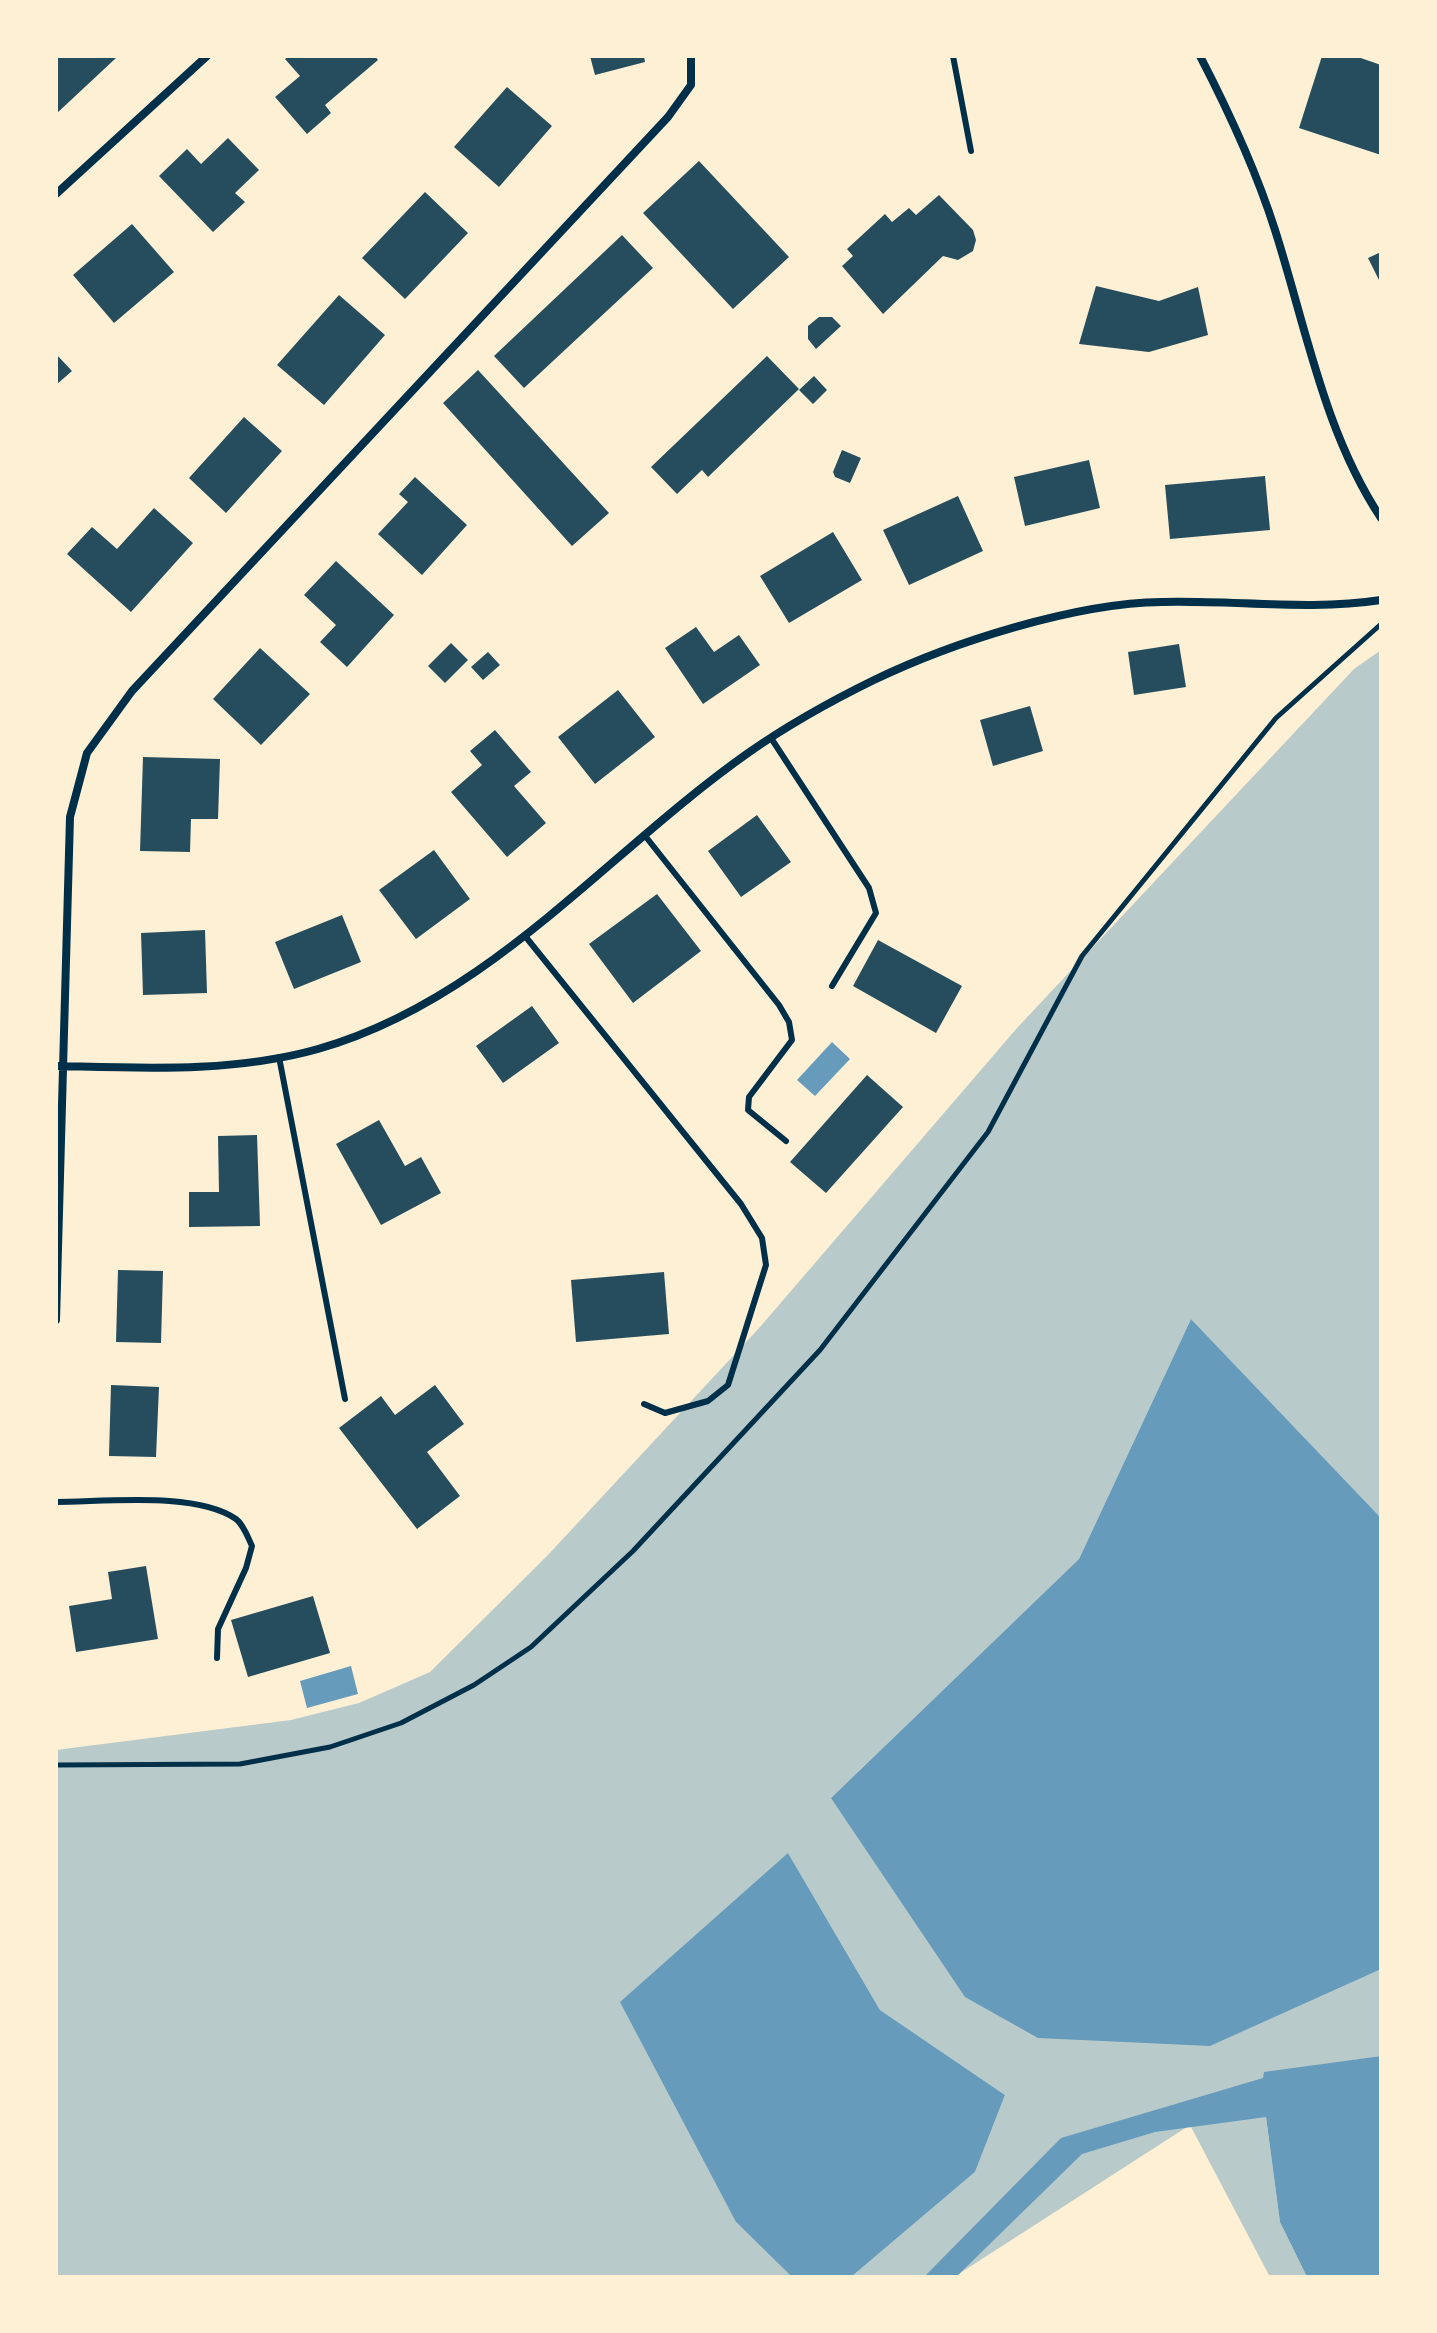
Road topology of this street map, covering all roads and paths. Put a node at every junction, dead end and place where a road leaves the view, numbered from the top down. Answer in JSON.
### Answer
{"nodes":[{"id":1,"x":207,"y":56,"type":"edge"},
{"id":2,"x":691,"y":56,"type":"edge"},
{"id":3,"x":953,"y":56,"type":"edge"},
{"id":4,"x":1200,"y":56,"type":"edge"},
{"id":5,"x":971,"y":151,"type":"dead end"},
{"id":6,"x":56,"y":194,"type":"edge"},
{"id":7,"x":1381,"y":518,"type":"edge"},
{"id":8,"x":1381,"y":600,"type":"edge"},
{"id":9,"x":771,"y":738,"type":"junction"},
{"id":10,"x":646,"y":837,"type":"junction"},
{"id":11,"x":525,"y":936,"type":"junction"},
{"id":12,"x":832,"y":986,"type":"dead end"},
{"id":13,"x":279,"y":1057,"type":"junction"},
{"id":14,"x":60,"y":1066,"type":"edge"},
{"id":15,"x":786,"y":1141,"type":"dead end"},
{"id":16,"x":56,"y":1320,"type":"edge"},
{"id":17,"x":345,"y":1399,"type":"dead end"},
{"id":18,"x":644,"y":1404,"type":"dead end"},
{"id":19,"x":56,"y":1502,"type":"edge"},
{"id":20,"x":217,"y":1658,"type":"dead end"}],
"edges":[{"from":1,"to":6,"type":"street"},
{"from":2,"to":14,"type":"street"},
{"from":3,"to":5,"type":"lane"},
{"from":4,"to":7,"type":"street"},
{"from":8,"to":9,"type":"street"},
{"from":9,"to":10,"type":"street"},
{"from":9,"to":12,"type":"lane"},
{"from":10,"to":11,"type":"street"},
{"from":10,"to":15,"type":"lane"},
{"from":11,"to":13,"type":"street"},
{"from":11,"to":18,"type":"lane"},
{"from":13,"to":14,"type":"street"},
{"from":13,"to":17,"type":"lane"},
{"from":14,"to":16,"type":"street"},
{"from":19,"to":20,"type":"lane"}]}
